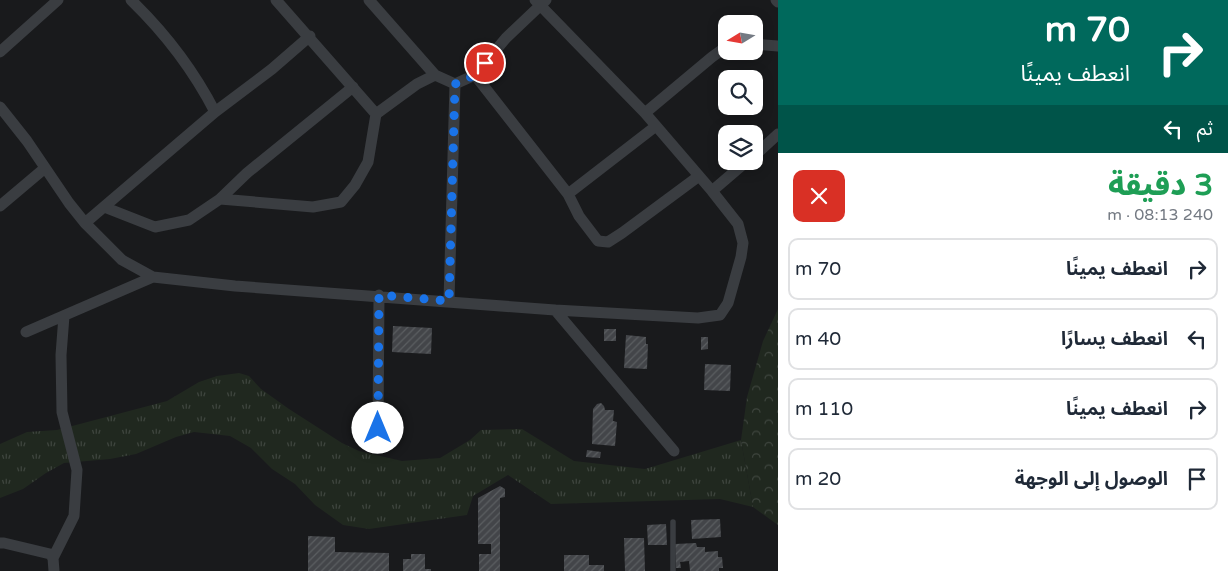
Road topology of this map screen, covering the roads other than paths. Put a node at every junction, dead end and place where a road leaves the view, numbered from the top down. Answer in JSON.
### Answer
{"nodes":[{"id":1,"x":58,"y":0,"type":"edge"},
{"id":2,"x":131,"y":0,"type":"edge"},
{"id":3,"x":276,"y":0,"type":"edge"},
{"id":4,"x":369,"y":0,"type":"edge"},
{"id":5,"x":540,"y":2,"type":"edge"},
{"id":6,"x":310,"y":36,"type":"junction"},
{"id":7,"x":763,"y":45,"type":"edge"},
{"id":8,"x":778,"y":46,"type":"edge"},
{"id":9,"x":0,"y":52,"type":"edge"},
{"id":10,"x":718,"y":52,"type":"edge"},
{"id":11,"x":475,"y":75,"type":"junction"},
{"id":12,"x":435,"y":76,"type":"junction"},
{"id":13,"x":455,"y":84,"type":"junction"},
{"id":14,"x":353,"y":87,"type":"junction"},
{"id":15,"x":0,"y":107,"type":"edge"},
{"id":16,"x":215,"y":112,"type":"junction"},
{"id":17,"x":645,"y":113,"type":"junction"},
{"id":18,"x":376,"y":114,"type":"junction"},
{"id":19,"x":656,"y":126,"type":"junction"},
{"id":20,"x":778,"y":134,"type":"edge"},
{"id":21,"x":763,"y":148,"type":"edge"},
{"id":22,"x":45,"y":168,"type":"junction"},
{"id":23,"x":736,"y":170,"type":"edge"},
{"id":24,"x":698,"y":176,"type":"junction"},
{"id":25,"x":712,"y":191,"type":"junction"},
{"id":26,"x":568,"y":194,"type":"junction"},
{"id":27,"x":220,"y":199,"type":"junction"},
{"id":28,"x":0,"y":206,"type":"edge"},
{"id":29,"x":104,"y":207,"type":"junction"},
{"id":30,"x":85,"y":223,"type":"junction"},
{"id":31,"x":153,"y":277,"type":"junction"},
{"id":32,"x":379,"y":295,"type":"junction"},
{"id":33,"x":449,"y":301,"type":"junction"},
{"id":34,"x":555,"y":310,"type":"junction"},
{"id":35,"x":64,"y":316,"type":"junction"},
{"id":36,"x":26,"y":332,"type":"dead end"},
{"id":37,"x":378,"y":428,"type":"dead end"},
{"id":38,"x":674,"y":451,"type":"dead end"},
{"id":39,"x":673,"y":522,"type":"dead end"},
{"id":40,"x":0,"y":543,"type":"edge"},
{"id":41,"x":53,"y":558,"type":"junction"},
{"id":42,"x":54,"y":571,"type":"edge"},
{"id":43,"x":673,"y":571,"type":"edge"}],
"edges":[{"from":1,"to":9,"type":"street"},
{"from":2,"to":16,"type":"street"},
{"from":3,"to":6,"type":"street"},
{"from":4,"to":12,"type":"street"},
{"from":5,"to":11,"type":"street"},
{"from":5,"to":17,"type":"street"},
{"from":6,"to":14,"type":"street"},
{"from":6,"to":16,"type":"street"},
{"from":7,"to":8,"type":"street"},
{"from":10,"to":17,"type":"street"},
{"from":11,"to":13,"type":"street"},
{"from":11,"to":26,"type":"street"},
{"from":12,"to":13,"type":"street"},
{"from":12,"to":18,"type":"street"},
{"from":13,"to":33,"type":"street"},
{"from":14,"to":18,"type":"street"},
{"from":14,"to":27,"type":"street"},
{"from":15,"to":22,"type":"street"},
{"from":16,"to":29,"type":"street"},
{"from":17,"to":19,"type":"street"},
{"from":18,"to":27,"type":"street"},
{"from":19,"to":24,"type":"street"},
{"from":19,"to":26,"type":"street"},
{"from":20,"to":21,"type":"street"},
{"from":22,"to":28,"type":"street"},
{"from":22,"to":30,"type":"street"},
{"from":23,"to":25,"type":"street"},
{"from":24,"to":25,"type":"street"},
{"from":24,"to":26,"type":"street"},
{"from":25,"to":34,"type":"street"},
{"from":27,"to":29,"type":"street"},
{"from":29,"to":30,"type":"street"},
{"from":30,"to":31,"type":"street"},
{"from":31,"to":32,"type":"street"},
{"from":31,"to":35,"type":"street"},
{"from":32,"to":33,"type":"street"},
{"from":32,"to":37,"type":"street"},
{"from":33,"to":34,"type":"street"},
{"from":34,"to":38,"type":"street"},
{"from":35,"to":36,"type":"street"},
{"from":35,"to":41,"type":"street"},
{"from":39,"to":43,"type":"lane"},
{"from":40,"to":41,"type":"street"},
{"from":41,"to":42,"type":"street"}]}
